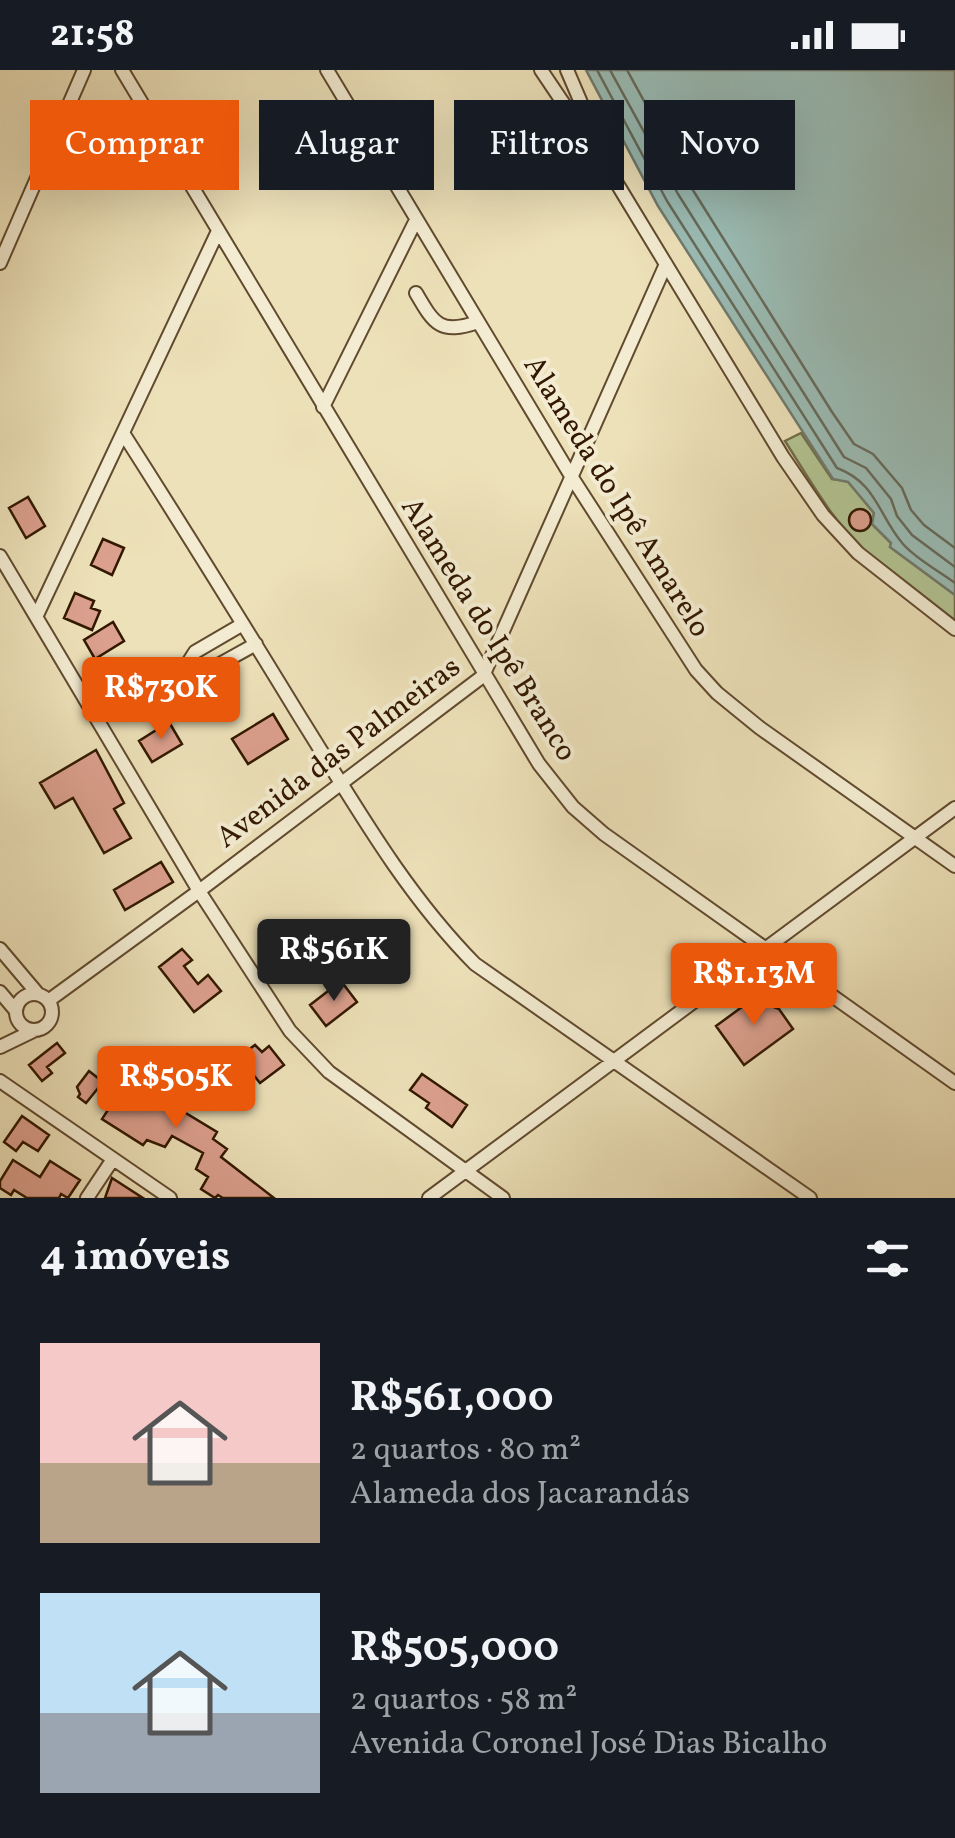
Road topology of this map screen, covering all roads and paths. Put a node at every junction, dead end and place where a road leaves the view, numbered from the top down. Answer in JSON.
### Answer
{"nodes":[{"id":1,"x":84,"y":70,"type":"edge"},
{"id":2,"x":122,"y":70,"type":"edge"},
{"id":3,"x":327,"y":70,"type":"edge"},
{"id":4,"x":541,"y":70,"type":"edge"},
{"id":5,"x":567,"y":70,"type":"edge"},
{"id":6,"x":561,"y":100,"type":"edge"},
{"id":7,"x":580,"y":100,"type":"edge"},
{"id":8,"x":621,"y":190,"type":"edge"},
{"id":9,"x":416,"y":220,"type":"junction"},
{"id":10,"x":218,"y":231,"type":"junction"},
{"id":11,"x":0,"y":263,"type":"edge"},
{"id":12,"x":666,"y":264,"type":"junction"},
{"id":13,"x":416,"y":293,"type":"dead end"},
{"id":14,"x":478,"y":322,"type":"junction"},
{"id":15,"x":323,"y":406,"type":"junction"},
{"id":16,"x":123,"y":433,"type":"junction"},
{"id":17,"x":571,"y":476,"type":"junction"},
{"id":18,"x":0,"y":556,"type":"edge"},
{"id":19,"x":37,"y":615,"type":"junction"},
{"id":20,"x":936,"y":615,"type":"junction"},
{"id":21,"x":955,"y":617,"type":"edge"},
{"id":22,"x":243,"y":624,"type":"junction"},
{"id":23,"x":955,"y":629,"type":"edge"},
{"id":24,"x":256,"y":644,"type":"junction"},
{"id":25,"x":483,"y":676,"type":"junction"},
{"id":26,"x":342,"y":784,"type":"junction"},
{"id":27,"x":955,"y":808,"type":"edge"},
{"id":28,"x":916,"y":839,"type":"junction"},
{"id":29,"x":955,"y":866,"type":"edge"},
{"id":30,"x":199,"y":891,"type":"junction"},
{"id":31,"x":0,"y":949,"type":"edge"},
{"id":32,"x":765,"y":950,"type":"junction"},
{"id":33,"x":750,"y":962,"type":"junction"},
{"id":34,"x":813,"y":985,"type":"junction"},
{"id":35,"x":0,"y":992,"type":"edge"},
{"id":36,"x":46,"y":1002,"type":"junction"},
{"id":37,"x":18,"y":1017,"type":"junction"},
{"id":38,"x":33,"y":1031,"type":"junction"},
{"id":39,"x":0,"y":1045,"type":"edge"},
{"id":40,"x":617,"y":1062,"type":"junction"},
{"id":41,"x":0,"y":1081,"type":"edge"},
{"id":42,"x":955,"y":1083,"type":"edge"},
{"id":43,"x":113,"y":1160,"type":"junction"},
{"id":44,"x":466,"y":1171,"type":"junction"},
{"id":45,"x":87,"y":1198,"type":"edge"},
{"id":46,"x":170,"y":1198,"type":"edge"},
{"id":47,"x":429,"y":1198,"type":"edge"},
{"id":48,"x":503,"y":1198,"type":"edge"},
{"id":49,"x":810,"y":1198,"type":"edge"}],
"edges":[{"from":1,"to":11,"type":"street"},
{"from":2,"to":10,"type":"street","name":"Alameda do Ipê Branco"},
{"from":3,"to":9,"type":"street","name":"Alameda do Ipê Amarelo"},
{"from":4,"to":6,"type":"street"},
{"from":5,"to":7,"type":"street"},
{"from":8,"to":12,"type":"street"},
{"from":9,"to":14,"type":"street","name":"Alameda do Ipê Amarelo"},
{"from":9,"to":15,"type":"street"},
{"from":10,"to":15,"type":"street","name":"Alameda do Ipê Branco"},
{"from":10,"to":16,"type":"street"},
{"from":12,"to":17,"type":"street","name":"Avenida das Palmeiras"},
{"from":12,"to":20,"type":"street"},
{"from":13,"to":14,"type":"street"},
{"from":14,"to":17,"type":"street","name":"Alameda do Ipê Amarelo"},
{"from":15,"to":25,"type":"street","name":"Alameda do Ipê Branco"},
{"from":16,"to":19,"type":"street"},
{"from":16,"to":22,"type":"street"},
{"from":17,"to":25,"type":"street","name":"Avenida das Palmeiras"},
{"from":17,"to":28,"type":"street","name":"Alameda do Ipê Amarelo"},
{"from":18,"to":19,"type":"street"},
{"from":19,"to":30,"type":"street"},
{"from":20,"to":21,"type":"street"},
{"from":20,"to":23,"type":"street"},
{"from":22,"to":24,"type":"street"},
{"from":22,"to":24,"type":"street"},
{"from":24,"to":26,"type":"street"},
{"from":25,"to":26,"type":"street","name":"Avenida das Palmeiras"},
{"from":25,"to":32,"type":"street","name":"Alameda do Ipê Branco"},
{"from":26,"to":30,"type":"street","name":"Avenida das Palmeiras"},
{"from":26,"to":40,"type":"street"},
{"from":27,"to":28,"type":"street"},
{"from":28,"to":29,"type":"street","name":"Alameda do Ipê Amarelo"},
{"from":28,"to":32,"type":"street"},
{"from":30,"to":36,"type":"street","name":"Avenida das Palmeiras"},
{"from":30,"to":44,"type":"street"},
{"from":31,"to":36,"type":"street"},
{"from":32,"to":33,"type":"street"},
{"from":32,"to":34,"type":"street","name":"Alameda do Ipê Branco"},
{"from":33,"to":34,"type":"street"},
{"from":33,"to":40,"type":"street"},
{"from":34,"to":42,"type":"street","name":"Alameda do Ipê Branco"},
{"from":35,"to":37,"type":"street"},
{"from":36,"to":37,"type":"street"},
{"from":36,"to":38,"type":"street"},
{"from":37,"to":38,"type":"street"},
{"from":37,"to":39,"type":"street"},
{"from":38,"to":39,"type":"street"},
{"from":40,"to":44,"type":"street"},
{"from":40,"to":49,"type":"street"},
{"from":41,"to":43,"type":"street"},
{"from":43,"to":45,"type":"street"},
{"from":43,"to":46,"type":"street"},
{"from":44,"to":47,"type":"street"},
{"from":44,"to":48,"type":"street"}]}
